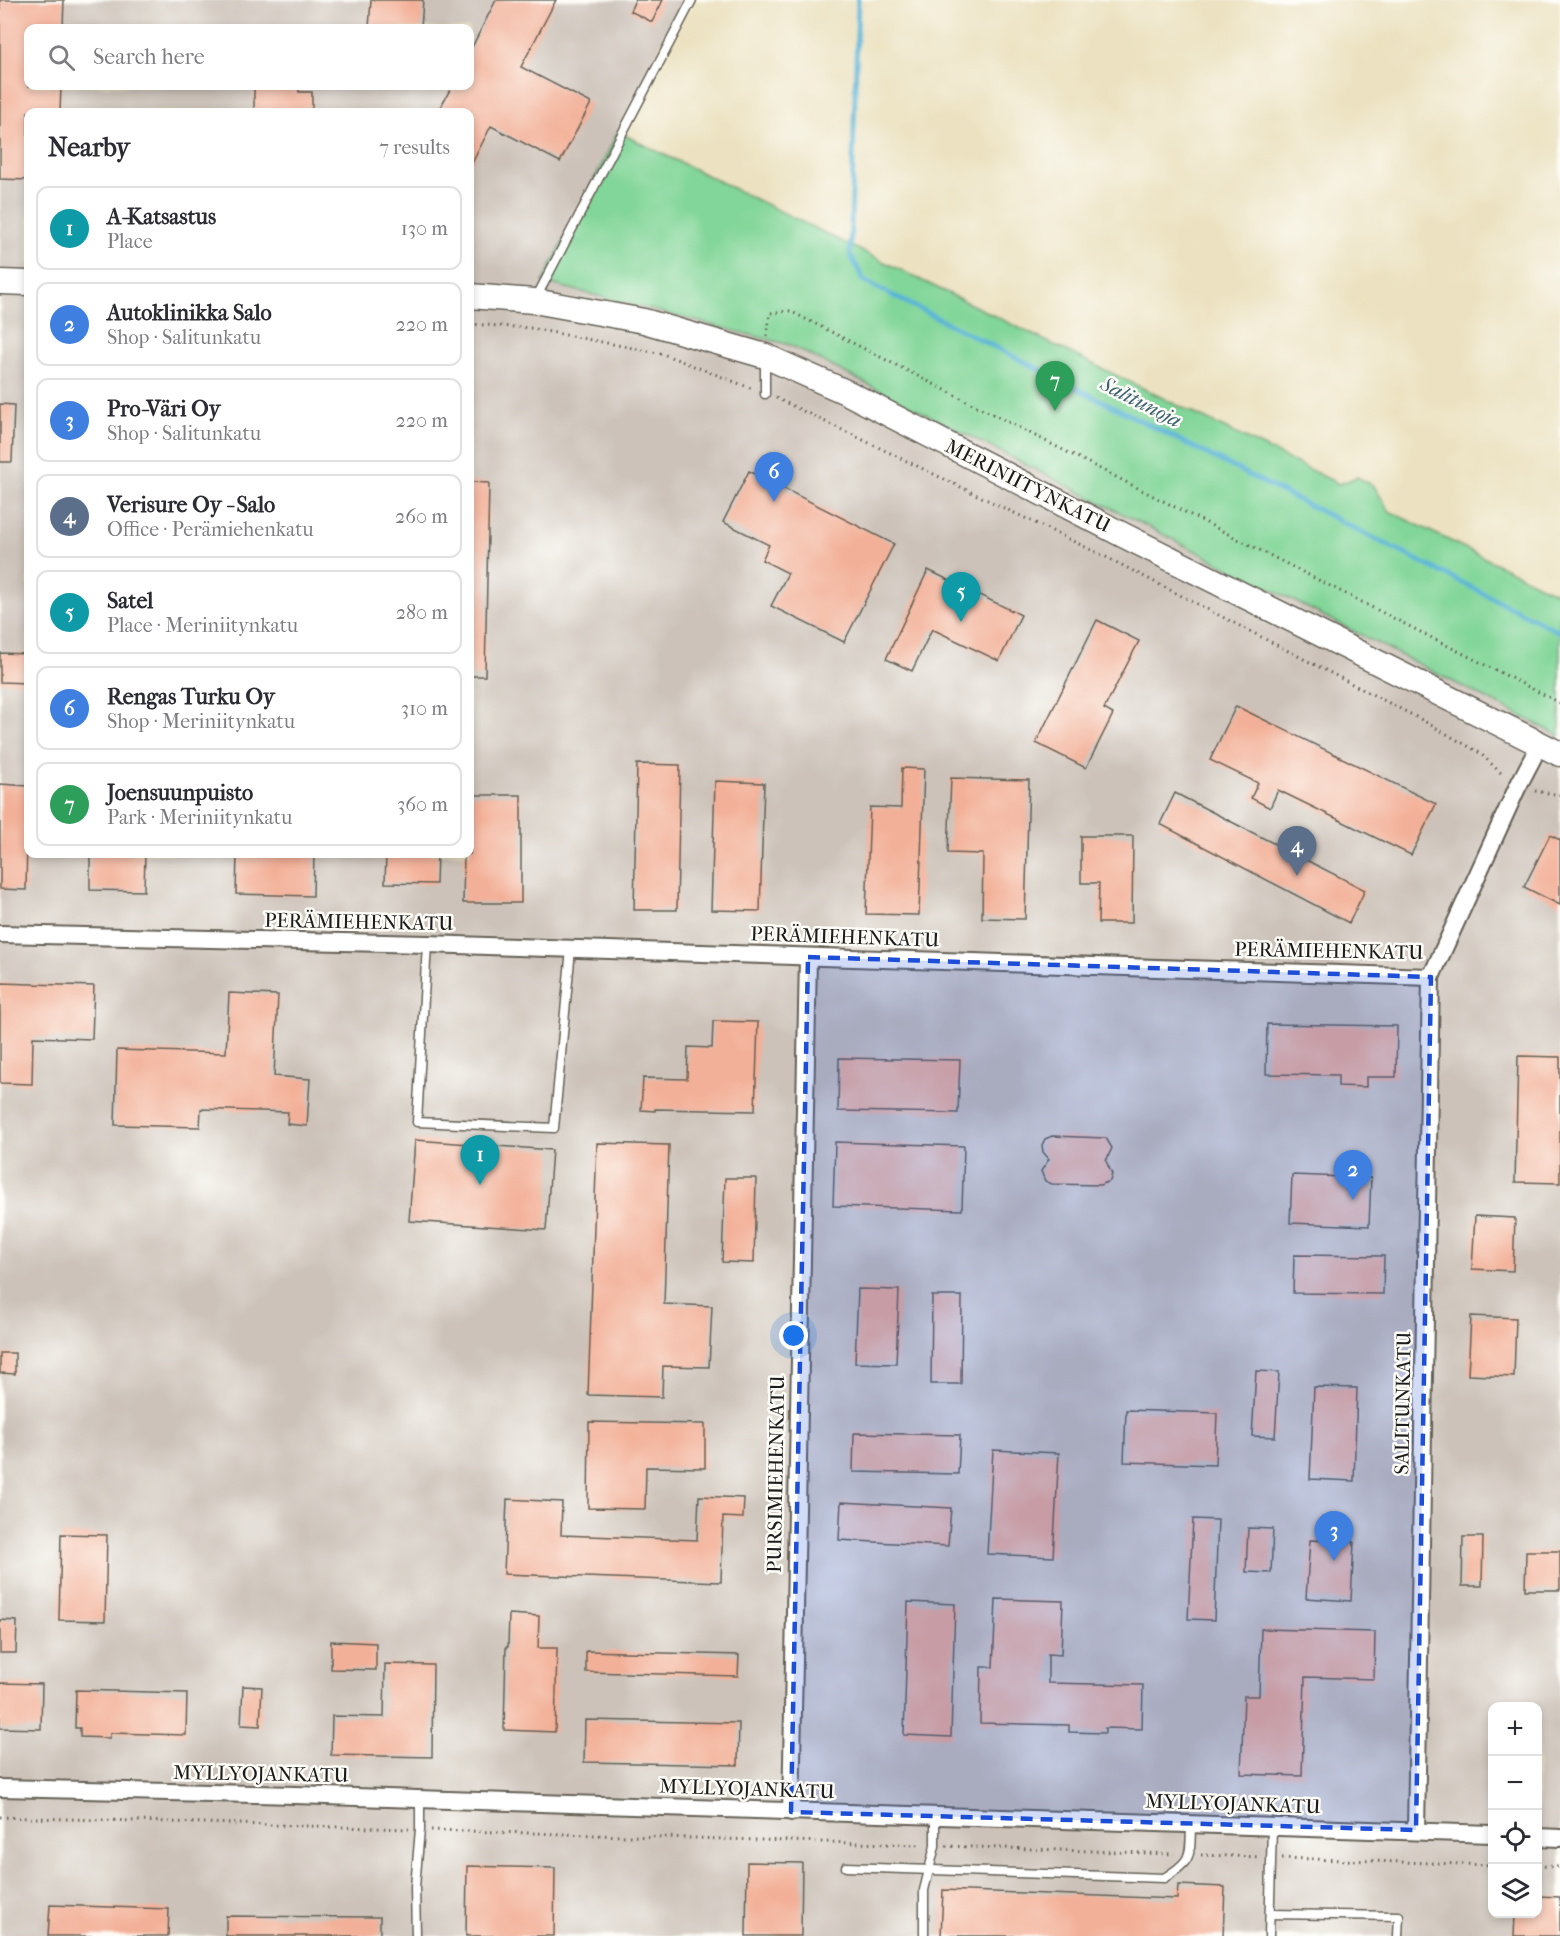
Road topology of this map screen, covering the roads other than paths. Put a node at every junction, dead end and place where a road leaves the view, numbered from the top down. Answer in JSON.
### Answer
{"nodes":[{"id":1,"x":692,"y":0,"type":"edge"},
{"id":2,"x":0,"y":282,"type":"edge"},
{"id":3,"x":24,"y":283,"type":"edge"},
{"id":4,"x":474,"y":296,"type":"edge"},
{"id":5,"x":534,"y":302,"type":"junction"},
{"id":6,"x":765,"y":356,"type":"junction"},
{"id":7,"x":765,"y":394,"type":"road end"},
{"id":8,"x":1550,"y":749,"type":"edge"},
{"id":9,"x":0,"y":934,"type":"edge"},
{"id":10,"x":427,"y":944,"type":"junction"},
{"id":11,"x":571,"y":949,"type":"junction"},
{"id":12,"x":808,"y":957,"type":"junction"},
{"id":13,"x":1431,"y":977,"type":"junction"},
{"id":14,"x":0,"y":1788,"type":"edge"},
{"id":15,"x":420,"y":1799,"type":"junction"},
{"id":16,"x":791,"y":1812,"type":"junction"},
{"id":17,"x":935,"y":1816,"type":"junction"},
{"id":18,"x":1191,"y":1824,"type":"junction"},
{"id":19,"x":1272,"y":1827,"type":"junction"},
{"id":20,"x":1416,"y":1830,"type":"junction"},
{"id":21,"x":1488,"y":1834,"type":"edge"},
{"id":22,"x":1542,"y":1837,"type":"edge"},
{"id":23,"x":1560,"y":1838,"type":"edge"},
{"id":24,"x":846,"y":1867,"type":"dead end"},
{"id":25,"x":928,"y":1870,"type":"junction"},
{"id":26,"x":1270,"y":1914,"type":"junction"},
{"id":27,"x":416,"y":1936,"type":"edge"},
{"id":28,"x":924,"y":1936,"type":"edge"},
{"id":29,"x":1269,"y":1936,"type":"edge"},
{"id":30,"x":1398,"y":1936,"type":"edge"}],
"edges":[{"from":1,"to":5,"type":"lane"},
{"from":2,"to":3,"type":"main road"},
{"from":4,"to":5,"type":"main road","name":"MERINIITYNKATU"},
{"from":5,"to":6,"type":"main road","name":"MERINIITYNKATU"},
{"from":6,"to":7,"type":"lane"},
{"from":6,"to":8,"type":"main road","name":"MERINIITYNKATU"},
{"from":8,"to":13,"type":"street","name":"PERÄMIEHENKATU"},
{"from":9,"to":10,"type":"street","name":"PERÄMIEHENKATU"},
{"from":10,"to":11,"type":"street","name":"PERÄMIEHENKATU"},
{"from":10,"to":11,"type":"lane"},
{"from":11,"to":12,"type":"street","name":"PERÄMIEHENKATU"},
{"from":12,"to":13,"type":"street","name":"PERÄMIEHENKATU"},
{"from":12,"to":16,"type":"street","name":"PURSIMIEHENKATU"},
{"from":13,"to":20,"type":"street","name":"SALITUNKATU"},
{"from":14,"to":15,"type":"street","name":"MYLLYOJANKATU"},
{"from":15,"to":16,"type":"street","name":"MYLLYOJANKATU"},
{"from":15,"to":27,"type":"lane"},
{"from":16,"to":17,"type":"street","name":"MYLLYOJANKATU"},
{"from":17,"to":18,"type":"street","name":"MYLLYOJANKATU"},
{"from":17,"to":25,"type":"lane"},
{"from":18,"to":19,"type":"street","name":"MYLLYOJANKATU"},
{"from":18,"to":25,"type":"lane"},
{"from":19,"to":20,"type":"street","name":"MYLLYOJANKATU"},
{"from":19,"to":26,"type":"lane"},
{"from":20,"to":21,"type":"street","name":"MYLLYOJANKATU"},
{"from":22,"to":23,"type":"street"},
{"from":24,"to":25,"type":"lane"},
{"from":25,"to":28,"type":"lane"},
{"from":26,"to":29,"type":"lane"},
{"from":26,"to":30,"type":"lane"}]}
